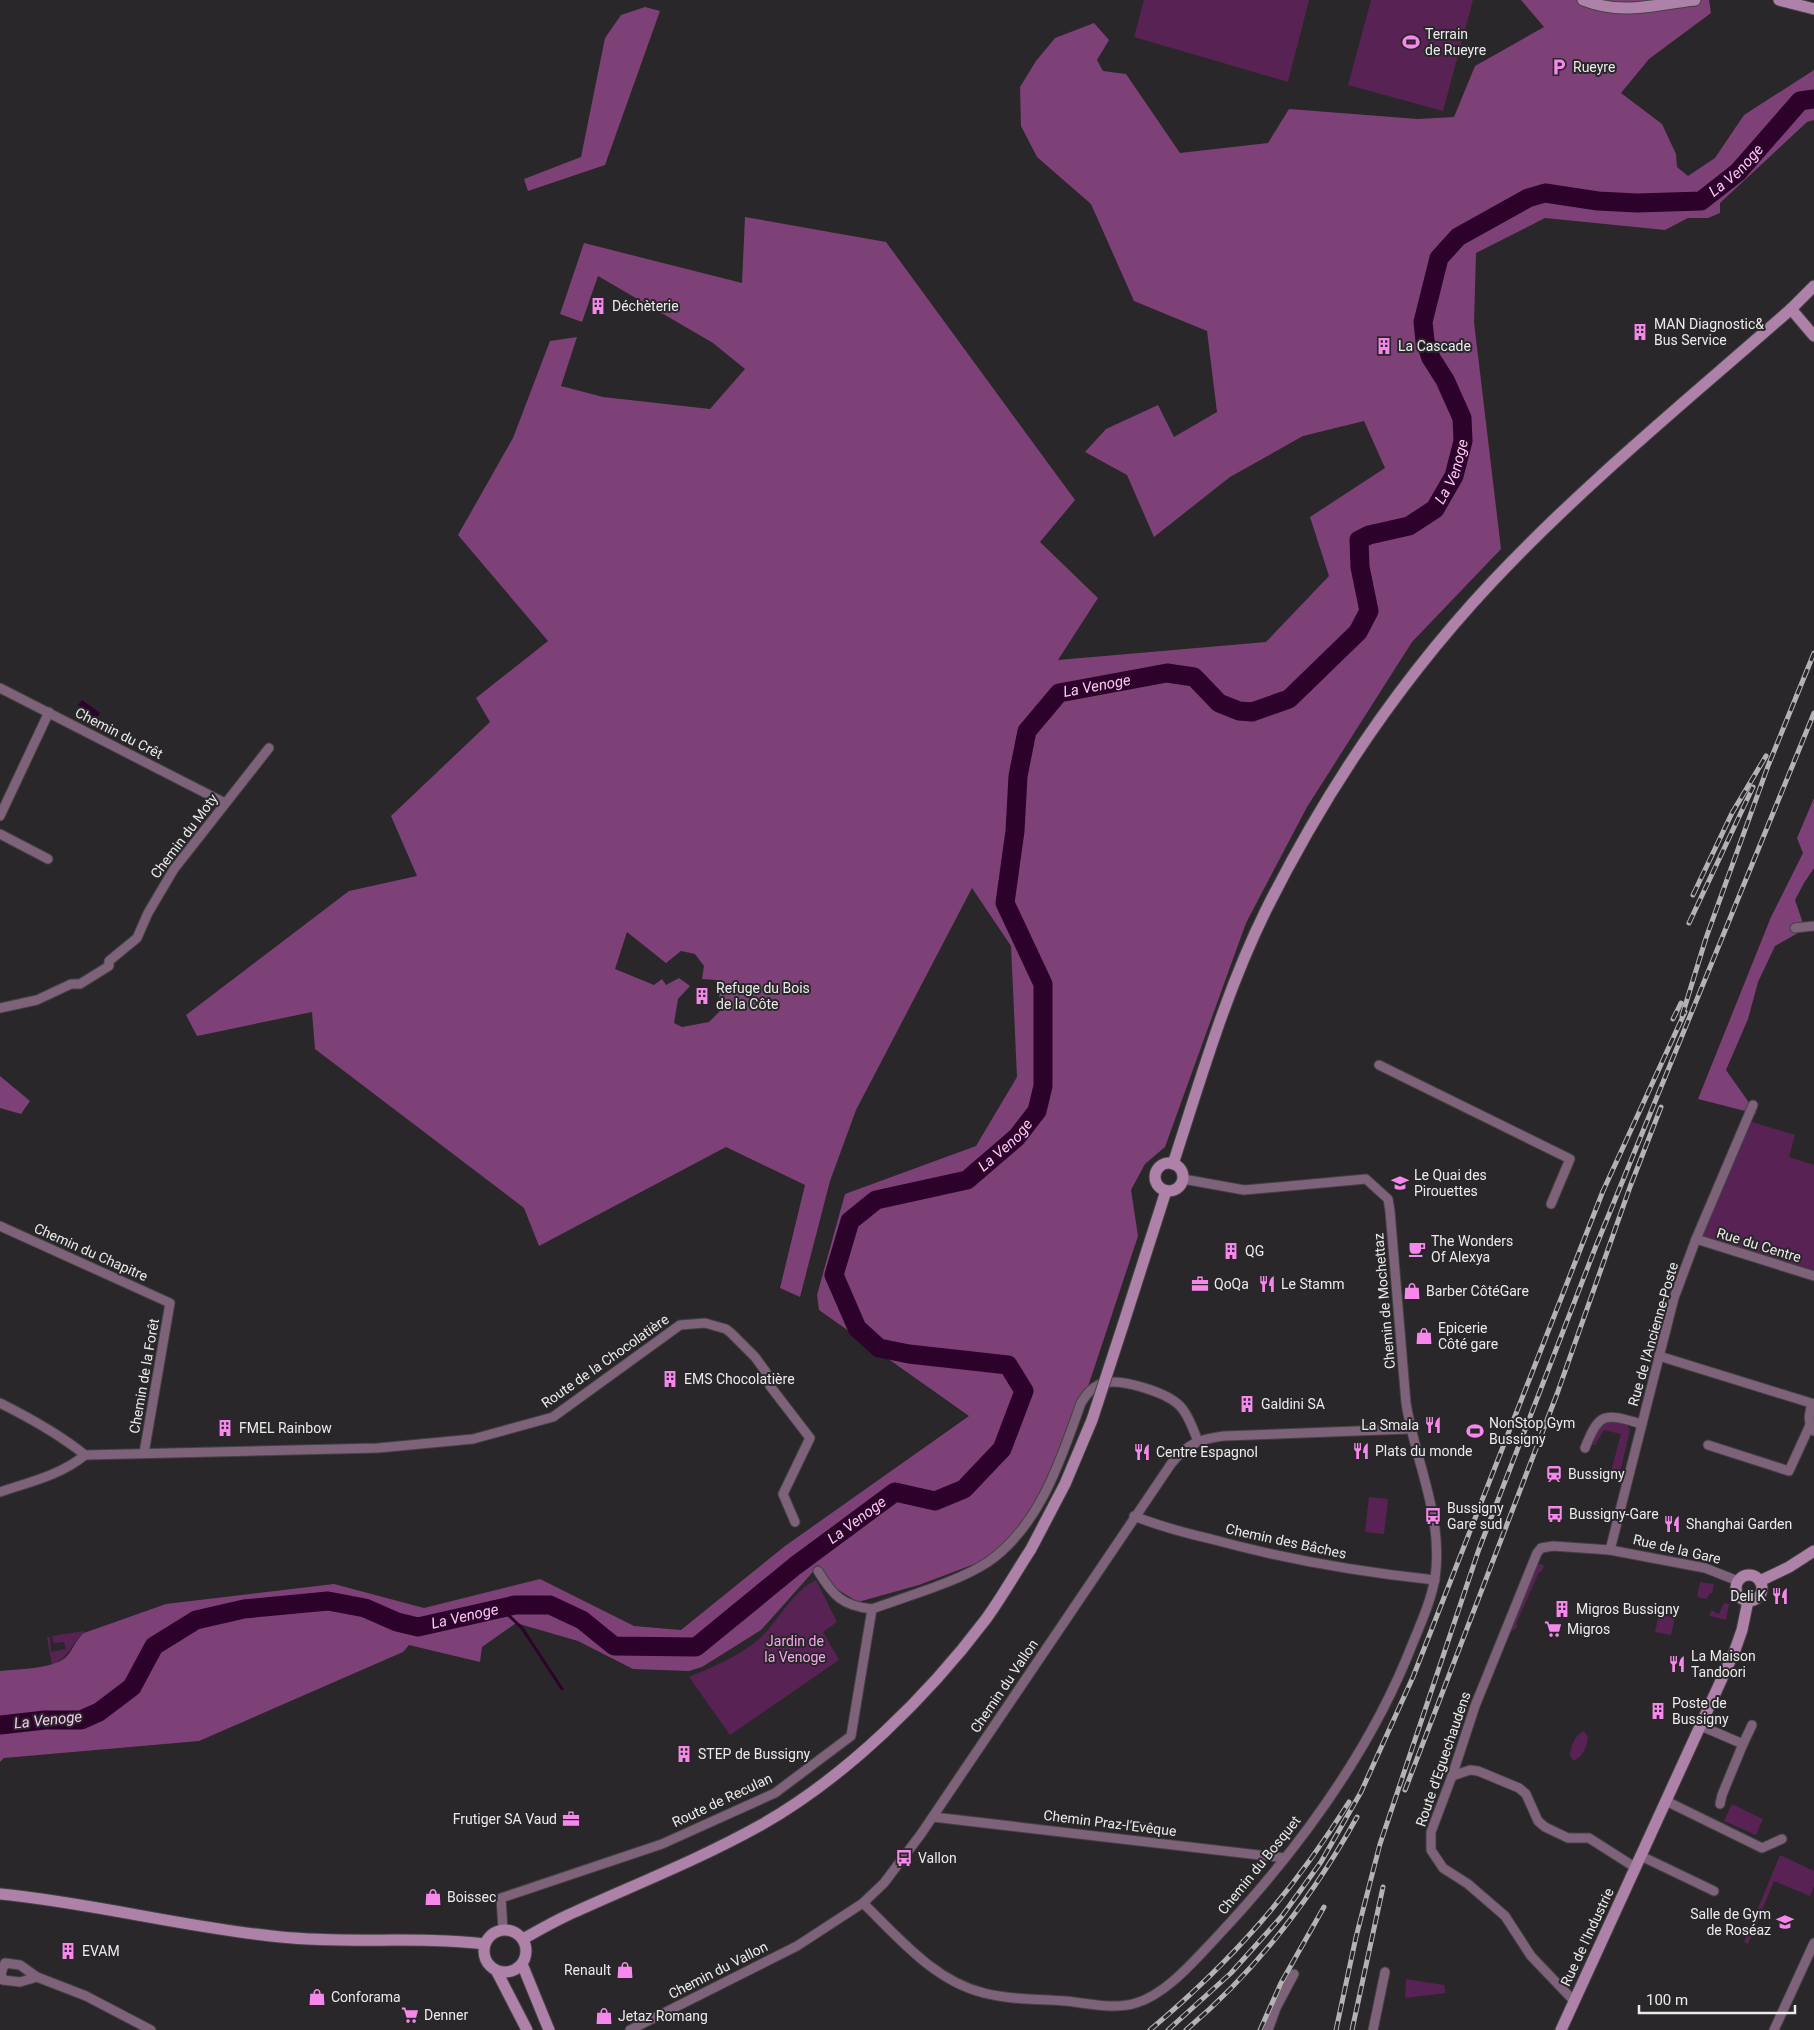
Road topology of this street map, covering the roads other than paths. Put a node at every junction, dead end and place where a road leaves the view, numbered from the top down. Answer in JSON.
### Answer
{"nodes":[{"id":1,"x":1583,"y":0,"type":"edge"},
{"id":2,"x":1695,"y":0,"type":"edge"},
{"id":3,"x":1779,"y":0,"type":"edge"},
{"id":4,"x":1814,"y":9,"type":"edge"},
{"id":5,"x":1814,"y":286,"type":"edge"},
{"id":6,"x":1791,"y":309,"type":"junction"},
{"id":7,"x":1814,"y":336,"type":"edge"},
{"id":8,"x":0,"y":688,"type":"edge"},
{"id":9,"x":49,"y":712,"type":"junction"},
{"id":10,"x":269,"y":748,"type":"dead end"},
{"id":11,"x":225,"y":803,"type":"junction"},
{"id":12,"x":0,"y":816,"type":"edge"},
{"id":13,"x":0,"y":834,"type":"edge"},
{"id":14,"x":48,"y":859,"type":"dead end"},
{"id":15,"x":1814,"y":926,"type":"edge"},
{"id":16,"x":1794,"y":928,"type":"dead end"},
{"id":17,"x":0,"y":1008,"type":"edge"},
{"id":18,"x":1379,"y":1066,"type":"dead end"},
{"id":19,"x":1753,"y":1105,"type":"dead end"},
{"id":20,"x":1173,"y":1164,"type":"junction"},
{"id":21,"x":1183,"y":1179,"type":"junction"},
{"id":22,"x":1166,"y":1191,"type":"junction"},
{"id":23,"x":1551,"y":1204,"type":"dead end"},
{"id":24,"x":0,"y":1226,"type":"edge"},
{"id":25,"x":1696,"y":1239,"type":"junction"},
{"id":26,"x":1814,"y":1276,"type":"edge"},
{"id":27,"x":170,"y":1303,"type":"joint"},
{"id":28,"x":1658,"y":1356,"type":"junction"},
{"id":29,"x":0,"y":1402,"type":"edge"},
{"id":30,"x":1813,"y":1404,"type":"edge"},
{"id":31,"x":1642,"y":1424,"type":"junction"},
{"id":32,"x":1812,"y":1428,"type":"edge"},
{"id":33,"x":1410,"y":1429,"type":"junction"},
{"id":34,"x":1198,"y":1441,"type":"junction"},
{"id":35,"x":1708,"y":1445,"type":"dead end"},
{"id":36,"x":1585,"y":1448,"type":"dead end"},
{"id":37,"x":144,"y":1453,"type":"junction"},
{"id":38,"x":85,"y":1455,"type":"junction"},
{"id":39,"x":0,"y":1492,"type":"edge"},
{"id":40,"x":1134,"y":1516,"type":"junction"},
{"id":41,"x":795,"y":1522,"type":"dead end"},
{"id":42,"x":1610,"y":1550,"type":"junction"},
{"id":43,"x":1814,"y":1551,"type":"edge"},
{"id":44,"x":818,"y":1571,"type":"dead end"},
{"id":45,"x":1435,"y":1580,"type":"junction"},
{"id":46,"x":1738,"y":1581,"type":"junction"},
{"id":47,"x":1760,"y":1581,"type":"junction"},
{"id":48,"x":1748,"y":1601,"type":"junction"},
{"id":49,"x":872,"y":1609,"type":"junction"},
{"id":50,"x":1752,"y":1725,"type":"dead end"},
{"id":51,"x":1701,"y":1726,"type":"junction"},
{"id":52,"x":1743,"y":1744,"type":"junction"},
{"id":53,"x":1452,"y":1776,"type":"junction"},
{"id":54,"x":1666,"y":1801,"type":"junction"},
{"id":55,"x":1720,"y":1804,"type":"dead end"},
{"id":56,"x":933,"y":1816,"type":"junction"},
{"id":57,"x":1782,"y":1839,"type":"dead end"},
{"id":58,"x":1640,"y":1856,"type":"junction"},
{"id":59,"x":1285,"y":1858,"type":"junction"},
{"id":60,"x":1636,"y":1868,"type":"junction"},
{"id":61,"x":1714,"y":1891,"type":"dead end"},
{"id":62,"x":0,"y":1894,"type":"edge"},
{"id":63,"x":863,"y":1903,"type":"junction"},
{"id":64,"x":503,"y":1929,"type":"junction"},
{"id":65,"x":523,"y":1939,"type":"junction"},
{"id":66,"x":1814,"y":1943,"type":"edge"},
{"id":67,"x":485,"y":1944,"type":"junction"},
{"id":68,"x":522,"y":1964,"type":"junction"},
{"id":69,"x":496,"y":1970,"type":"junction"},
{"id":70,"x":1385,"y":1972,"type":"dead end"},
{"id":71,"x":1294,"y":1974,"type":"dead end"},
{"id":72,"x":37,"y":1977,"type":"dead end"},
{"id":73,"x":1574,"y":2001,"type":"junction"},
{"id":74,"x":151,"y":2030,"type":"edge"},
{"id":75,"x":527,"y":2030,"type":"edge"},
{"id":76,"x":548,"y":2030,"type":"edge"},
{"id":77,"x":630,"y":2030,"type":"edge"},
{"id":78,"x":1268,"y":2030,"type":"edge"},
{"id":79,"x":1373,"y":2030,"type":"edge"},
{"id":80,"x":1561,"y":2030,"type":"edge"},
{"id":81,"x":1774,"y":2030,"type":"edge"}],
"edges":[{"from":1,"to":2,"type":"main road"},
{"from":3,"to":4,"type":"main road"},
{"from":5,"to":6,"type":"main road"},
{"from":6,"to":7,"type":"main road"},
{"from":6,"to":20,"type":"main road"},
{"from":8,"to":9,"type":"street","name":"Chemin du Crêt"},
{"from":9,"to":11,"type":"street","name":"Chemin du Crêt"},
{"from":9,"to":12,"type":"street"},
{"from":10,"to":11,"type":"street","name":"Chemin du Moty"},
{"from":11,"to":17,"type":"street","name":"Chemin du Moty"},
{"from":13,"to":14,"type":"street"},
{"from":15,"to":16,"type":"street"},
{"from":18,"to":23,"type":"street"},
{"from":19,"to":25,"type":"street","name":"Rue de l'Ancienne-Poste"},
{"from":20,"to":21,"type":"main road"},
{"from":20,"to":22,"type":"main road"},
{"from":21,"to":22,"type":"main road"},
{"from":21,"to":33,"type":"street","name":"Chemin de Mochettaz"},
{"from":22,"to":65,"type":"main road","bridge":true},
{"from":24,"to":27,"type":"street","name":"Chemin du Chapitre"},
{"from":25,"to":26,"type":"street","name":"Rue du Centre"},
{"from":25,"to":28,"type":"street","name":"Rue de l'Ancienne-Poste"},
{"from":27,"to":37,"type":"street","name":"Chemin de la Forêt"},
{"from":28,"to":30,"type":"street"},
{"from":28,"to":31,"type":"street","name":"Rue de l'Ancienne-Poste"},
{"from":29,"to":38,"type":"street"},
{"from":30,"to":32,"type":"street"},
{"from":31,"to":36,"type":"street"},
{"from":31,"to":42,"type":"street","name":"Rue de l'Ancienne-Poste"},
{"from":32,"to":35,"type":"street"},
{"from":33,"to":34,"type":"street","name":"Chemin du Vallon"},
{"from":33,"to":45,"type":"street","name":"Chemin du Bosquet"},
{"from":34,"to":40,"type":"street","name":"Chemin du Vallon"},
{"from":34,"to":49,"type":"street"},
{"from":37,"to":38,"type":"street","name":"Route de la Chocolatière"},
{"from":37,"to":41,"type":"street","name":"Route de la Chocolatière"},
{"from":38,"to":39,"type":"street"},
{"from":40,"to":45,"type":"street","name":"Chemin des Bâches"},
{"from":40,"to":56,"type":"street","name":"Chemin du Vallon"},
{"from":42,"to":46,"type":"street","name":"Rue de la Gare"},
{"from":42,"to":53,"type":"street","name":"Route d'Eguechaudens"},
{"from":43,"to":47,"type":"main road"},
{"from":44,"to":49,"type":"street"},
{"from":45,"to":59,"type":"street","name":"Chemin du Bosquet"},
{"from":46,"to":47,"type":"main road"},
{"from":46,"to":48,"type":"main road"},
{"from":47,"to":48,"type":"main road"},
{"from":48,"to":51,"type":"main road","name":"Rue de l'Industrie"},
{"from":49,"to":64,"type":"street","name":"Route de Reculan"},
{"from":50,"to":52,"type":"street"},
{"from":51,"to":52,"type":"street"},
{"from":51,"to":54,"type":"main road","name":"Rue de l'Industrie"},
{"from":52,"to":55,"type":"street"},
{"from":53,"to":60,"type":"street"},
{"from":53,"to":73,"type":"street","name":"Route d'Eguechaudens"},
{"from":54,"to":57,"type":"street"},
{"from":54,"to":58,"type":"main road","name":"Rue de l'Industrie"},
{"from":56,"to":59,"type":"street","name":"Chemin Praz-l'Evêque"},
{"from":56,"to":63,"type":"street","name":"Chemin du Vallon"},
{"from":58,"to":60,"type":"main road","name":"Rue de l'Industrie"},
{"from":58,"to":61,"type":"street"},
{"from":59,"to":63,"type":"street","name":"Chemin du Bosquet"},
{"from":60,"to":73,"type":"main road","name":"Rue de l'Industrie"},
{"from":62,"to":67,"type":"main road"},
{"from":63,"to":77,"type":"street","name":"Chemin du Vallon"},
{"from":64,"to":65,"type":"main road"},
{"from":64,"to":67,"type":"main road"},
{"from":65,"to":68,"type":"main road"},
{"from":66,"to":81,"type":"street"},
{"from":67,"to":69,"type":"main road"},
{"from":68,"to":69,"type":"main road"},
{"from":68,"to":76,"type":"main road"},
{"from":69,"to":75,"type":"main road"},
{"from":70,"to":79,"type":"street"},
{"from":71,"to":78,"type":"street"},
{"from":72,"to":74,"type":"street"},
{"from":73,"to":80,"type":"main road","name":"Rue de l'Industrie"}]}
